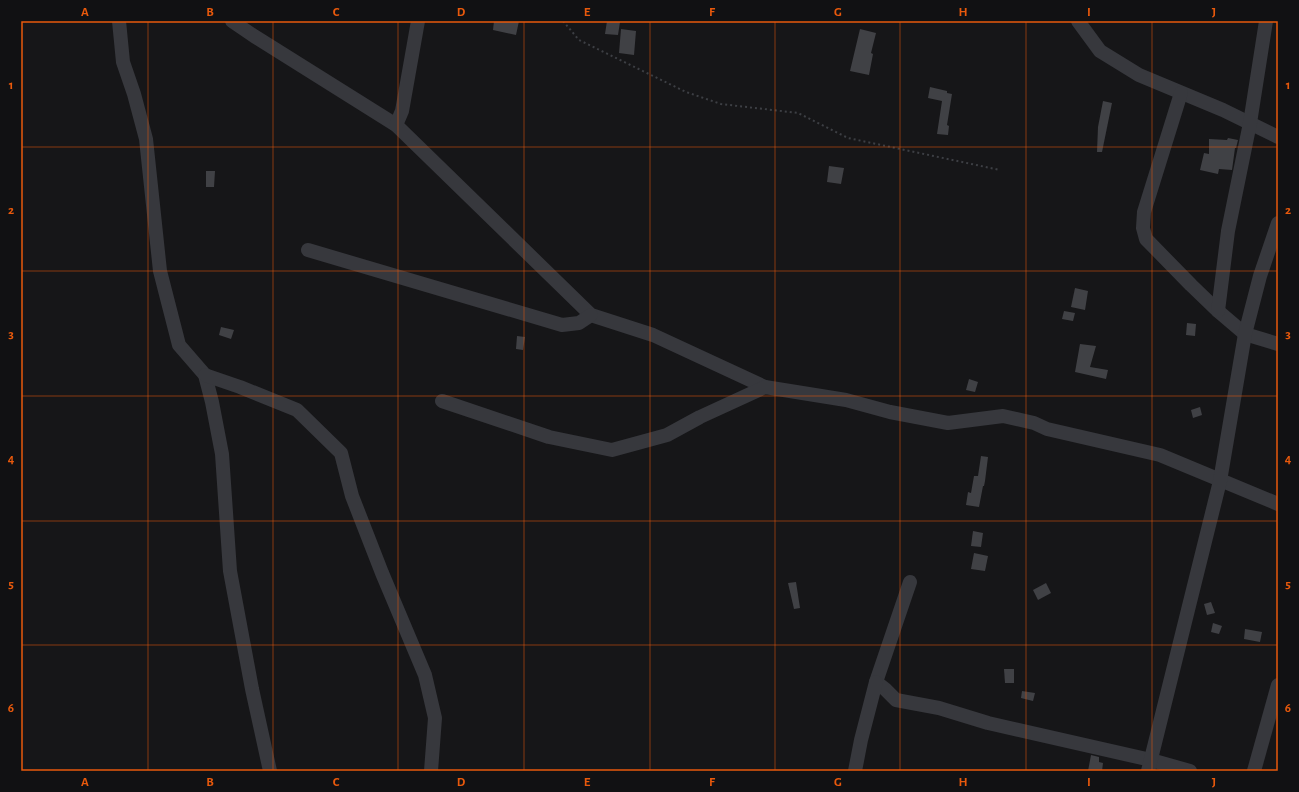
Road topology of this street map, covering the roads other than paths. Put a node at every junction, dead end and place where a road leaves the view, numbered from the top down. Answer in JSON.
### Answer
{"nodes":[{"id":1,"x":119,"y":21,"type":"edge"},
{"id":2,"x":232,"y":21,"type":"edge"},
{"id":3,"x":418,"y":21,"type":"edge"},
{"id":4,"x":1078,"y":21,"type":"edge"},
{"id":5,"x":1266,"y":21,"type":"edge"},
{"id":6,"x":1181,"y":93,"type":"junction"},
{"id":7,"x":1250,"y":123,"type":"junction"},
{"id":8,"x":396,"y":125,"type":"junction"},
{"id":9,"x":1278,"y":137,"type":"edge"},
{"id":10,"x":1278,"y":224,"type":"edge"},
{"id":11,"x":308,"y":250,"type":"dead end"},
{"id":12,"x":1218,"y":312,"type":"junction"},
{"id":13,"x":591,"y":314,"type":"junction"},
{"id":14,"x":1245,"y":334,"type":"junction"},
{"id":15,"x":1278,"y":344,"type":"edge"},
{"id":16,"x":205,"y":375,"type":"junction"},
{"id":17,"x":765,"y":387,"type":"junction"},
{"id":18,"x":442,"y":401,"type":"dead end"},
{"id":19,"x":1220,"y":481,"type":"junction"},
{"id":20,"x":1278,"y":504,"type":"edge"},
{"id":21,"x":910,"y":582,"type":"dead end"},
{"id":22,"x":876,"y":682,"type":"junction"},
{"id":23,"x":1278,"y":685,"type":"edge"},
{"id":24,"x":1149,"y":766,"type":"edge"},
{"id":25,"x":270,"y":771,"type":"edge"},
{"id":26,"x":431,"y":771,"type":"edge"},
{"id":27,"x":855,"y":771,"type":"edge"},
{"id":28,"x":1190,"y":771,"type":"edge"},
{"id":29,"x":1254,"y":771,"type":"edge"}],
"edges":[{"from":1,"to":16,"type":"street"},
{"from":2,"to":8,"type":"street"},
{"from":3,"to":8,"type":"street"},
{"from":4,"to":6,"type":"street"},
{"from":5,"to":7,"type":"street"},
{"from":6,"to":7,"type":"street"},
{"from":6,"to":12,"type":"street"},
{"from":7,"to":9,"type":"street"},
{"from":7,"to":12,"type":"street"},
{"from":8,"to":13,"type":"street"},
{"from":10,"to":14,"type":"street"},
{"from":11,"to":13,"type":"street"},
{"from":12,"to":14,"type":"street"},
{"from":13,"to":17,"type":"street"},
{"from":14,"to":15,"type":"street"},
{"from":14,"to":19,"type":"street"},
{"from":16,"to":25,"type":"street"},
{"from":16,"to":26,"type":"street"},
{"from":17,"to":18,"type":"street"},
{"from":17,"to":19,"type":"street"},
{"from":19,"to":20,"type":"street"},
{"from":19,"to":24,"type":"street"},
{"from":21,"to":22,"type":"street"},
{"from":22,"to":24,"type":"street"},
{"from":22,"to":27,"type":"street"},
{"from":23,"to":29,"type":"street"},
{"from":24,"to":28,"type":"street"}]}
